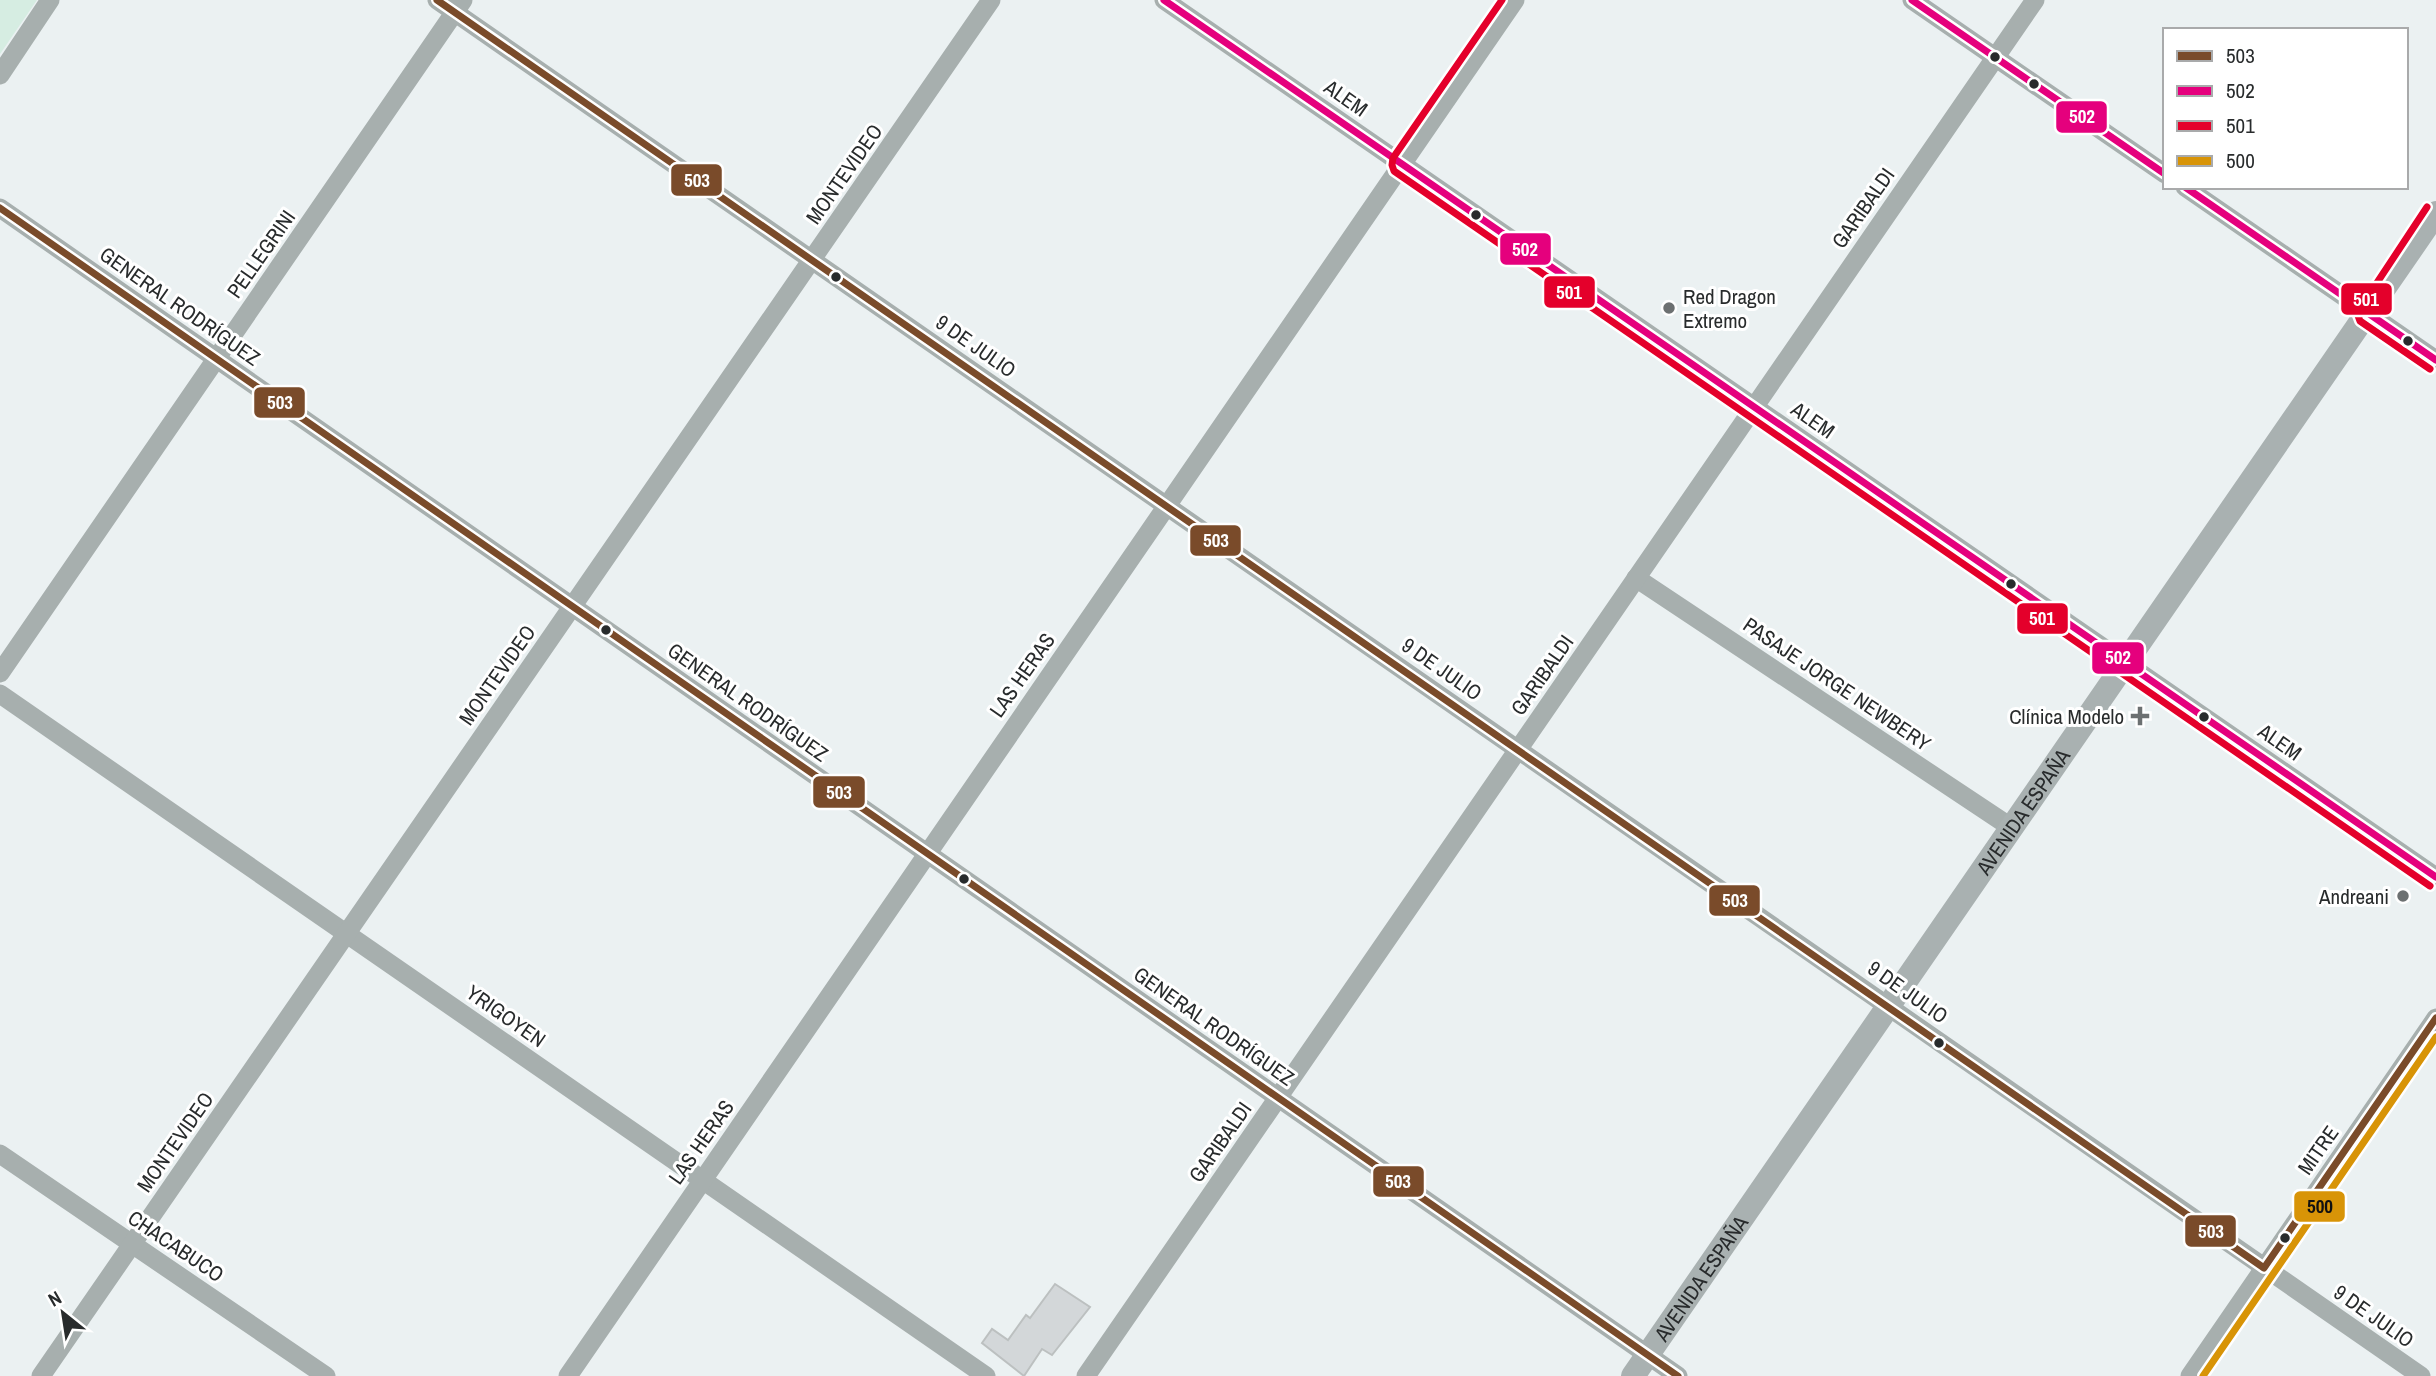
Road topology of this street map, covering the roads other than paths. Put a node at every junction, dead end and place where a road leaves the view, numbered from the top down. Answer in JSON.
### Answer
{"nodes":[{"id":1,"x":50,"y":0,"type":"edge"},
{"id":2,"x":437,"y":0,"type":"edge"},
{"id":3,"x":991,"y":0,"type":"edge"},
{"id":4,"x":1164,"y":0,"type":"edge"},
{"id":5,"x":1515,"y":0,"type":"edge"},
{"id":6,"x":1912,"y":0,"type":"edge"},
{"id":7,"x":2035,"y":0,"type":"edge"},
{"id":8,"x":459,"y":6,"type":"edge"},
{"id":9,"x":1995,"y":57,"type":"junction"},
{"id":10,"x":0,"y":75,"type":"edge"},
{"id":11,"x":1402,"y":164,"type":"junction"},
{"id":12,"x":2163,"y":173,"type":"edge"},
{"id":13,"x":2188,"y":189,"type":"edge"},
{"id":14,"x":0,"y":208,"type":"edge"},
{"id":15,"x":2436,"y":213,"type":"edge"},
{"id":16,"x":812,"y":260,"type":"junction"},
{"id":17,"x":2367,"y":313,"type":"junction"},
{"id":18,"x":216,"y":359,"type":"junction"},
{"id":19,"x":2436,"y":360,"type":"edge"},
{"id":20,"x":1754,"y":407,"type":"junction"},
{"id":21,"x":1167,"y":506,"type":"junction"},
{"id":22,"x":1636,"y":578,"type":"junction"},
{"id":23,"x":572,"y":607,"type":"junction"},
{"id":24,"x":2125,"y":663,"type":"junction"},
{"id":25,"x":0,"y":673,"type":"edge"},
{"id":26,"x":0,"y":694,"type":"edge"},
{"id":27,"x":1518,"y":750,"type":"junction"},
{"id":28,"x":2012,"y":828,"type":"junction"},
{"id":29,"x":927,"y":854,"type":"junction"},
{"id":30,"x":2436,"y":877,"type":"edge"},
{"id":31,"x":347,"y":933,"type":"junction"},
{"id":32,"x":1888,"y":1006,"type":"junction"},
{"id":33,"x":2436,"y":1018,"type":"edge"},
{"id":34,"x":1278,"y":1098,"type":"junction"},
{"id":35,"x":0,"y":1154,"type":"edge"},
{"id":36,"x":703,"y":1180,"type":"junction"},
{"id":37,"x":132,"y":1244,"type":"junction"},
{"id":38,"x":2264,"y":1268,"type":"junction"},
{"id":39,"x":1648,"y":1355,"type":"junction"},
{"id":40,"x":41,"y":1376,"type":"edge"},
{"id":41,"x":326,"y":1376,"type":"edge"},
{"id":42,"x":568,"y":1376,"type":"edge"},
{"id":43,"x":986,"y":1376,"type":"edge"},
{"id":44,"x":1086,"y":1376,"type":"edge"},
{"id":45,"x":1633,"y":1376,"type":"edge"},
{"id":46,"x":1678,"y":1376,"type":"edge"},
{"id":47,"x":2190,"y":1376,"type":"edge"},
{"id":48,"x":2421,"y":1376,"type":"edge"}],
"edges":[{"from":1,"to":10,"type":"street"},
{"from":2,"to":8,"type":"street","name":"9 DE JULIO"},
{"from":3,"to":16,"type":"street","name":"MONTEVIDEO"},
{"from":4,"to":11,"type":"street","name":"ALEM"},
{"from":5,"to":11,"type":"street","name":"LAS HERAS"},
{"from":6,"to":9,"type":"street"},
{"from":7,"to":9,"type":"street","name":"GARIBALDI"},
{"from":8,"to":16,"type":"street","name":"9 DE JULIO"},
{"from":8,"to":18,"type":"street","name":"PELLEGRINI"},
{"from":9,"to":12,"type":"street"},
{"from":9,"to":20,"type":"street","name":"GARIBALDI"},
{"from":11,"to":20,"type":"street","name":"ALEM"},
{"from":11,"to":21,"type":"street","name":"LAS HERAS"},
{"from":13,"to":17,"type":"street"},
{"from":14,"to":18,"type":"street","name":"GENERAL RODRÍGUEZ"},
{"from":15,"to":17,"type":"main road","name":"AVENIDA ESPAÑA"},
{"from":16,"to":21,"type":"street","name":"9 DE JULIO"},
{"from":16,"to":23,"type":"street","name":"MONTEVIDEO"},
{"from":17,"to":19,"type":"street"},
{"from":17,"to":24,"type":"main road","name":"AVENIDA ESPAÑA"},
{"from":18,"to":23,"type":"street","name":"GENERAL RODRÍGUEZ"},
{"from":18,"to":25,"type":"street","name":"PELLEGRINI"},
{"from":20,"to":22,"type":"street","name":"GARIBALDI"},
{"from":20,"to":24,"type":"street","name":"ALEM"},
{"from":21,"to":27,"type":"street","name":"9 DE JULIO"},
{"from":21,"to":29,"type":"street","name":"LAS HERAS"},
{"from":22,"to":27,"type":"street","name":"GARIBALDI"},
{"from":22,"to":28,"type":"street","name":"PASAJE JORGE NEWBERY"},
{"from":23,"to":29,"type":"street","name":"GENERAL RODRÍGUEZ"},
{"from":23,"to":31,"type":"street","name":"MONTEVIDEO"},
{"from":24,"to":28,"type":"main road","name":"AVENIDA ESPAÑA"},
{"from":24,"to":30,"type":"street","name":"ALEM"},
{"from":26,"to":31,"type":"street","name":"YRIGOYEN"},
{"from":27,"to":32,"type":"street","name":"9 DE JULIO"},
{"from":27,"to":34,"type":"street","name":"GARIBALDI"},
{"from":28,"to":32,"type":"main road","name":"AVENIDA ESPAÑA"},
{"from":29,"to":34,"type":"street","name":"GENERAL RODRÍGUEZ"},
{"from":29,"to":36,"type":"street","name":"LAS HERAS"},
{"from":31,"to":36,"type":"street","name":"YRIGOYEN"},
{"from":31,"to":37,"type":"street","name":"MONTEVIDEO"},
{"from":32,"to":38,"type":"street","name":"9 DE JULIO"},
{"from":32,"to":39,"type":"main road","name":"AVENIDA ESPAÑA"},
{"from":33,"to":38,"type":"street","name":"MITRE"},
{"from":34,"to":39,"type":"street","name":"GENERAL RODRÍGUEZ"},
{"from":34,"to":44,"type":"street","name":"GARIBALDI"},
{"from":35,"to":37,"type":"street","name":"CHACABUCO"},
{"from":36,"to":42,"type":"street","name":"LAS HERAS"},
{"from":36,"to":43,"type":"street","name":"YRIGOYEN"},
{"from":37,"to":40,"type":"street","name":"MONTEVIDEO"},
{"from":37,"to":41,"type":"street","name":"CHACABUCO"},
{"from":38,"to":47,"type":"street","name":"MITRE"},
{"from":38,"to":48,"type":"street","name":"9 DE JULIO"},
{"from":39,"to":45,"type":"main road","name":"AVENIDA ESPAÑA"},
{"from":39,"to":46,"type":"street","name":"GENERAL RODRÍGUEZ"}]}
